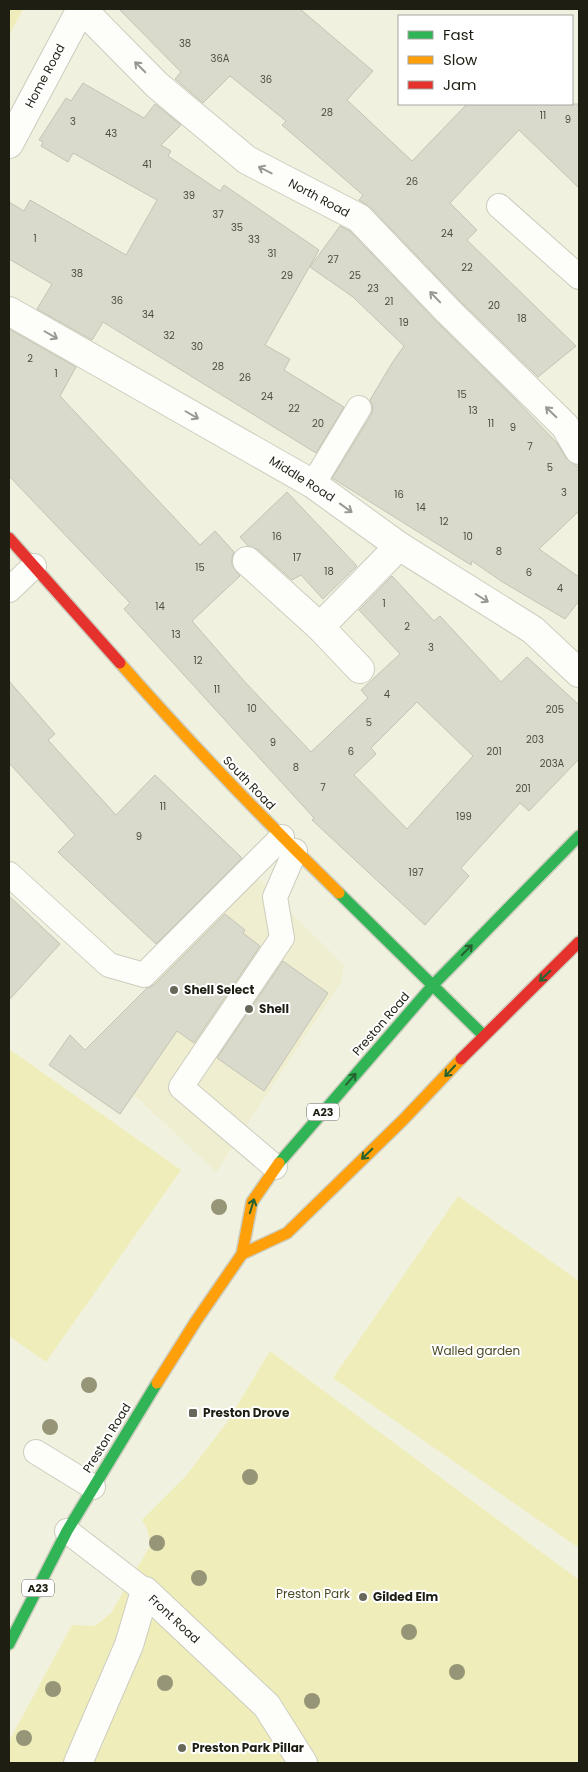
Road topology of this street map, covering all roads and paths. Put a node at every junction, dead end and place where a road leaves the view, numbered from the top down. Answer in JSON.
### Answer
{"nodes":[{"id":1,"x":81,"y":9,"type":"edge"},
{"id":2,"x":9,"y":144,"type":"edge"},
{"id":3,"x":499,"y":206,"type":"dead end"},
{"id":4,"x":579,"y":277,"type":"edge"},
{"id":5,"x":9,"y":310,"type":"edge"},
{"id":6,"x":359,"y":408,"type":"dead end"},
{"id":7,"x":579,"y":450,"type":"edge"},
{"id":8,"x":313,"y":484,"type":"junction"},
{"id":9,"x":9,"y":538,"type":"edge"},
{"id":10,"x":399,"y":546,"type":"junction"},
{"id":11,"x":247,"y":561,"type":"dead end"},
{"id":12,"x":34,"y":566,"type":"junction"},
{"id":13,"x":9,"y":590,"type":"edge"},
{"id":14,"x":320,"y":627,"type":"junction"},
{"id":15,"x":360,"y":670,"type":"dead end"},
{"id":16,"x":579,"y":672,"type":"edge"},
{"id":17,"x":579,"y":836,"type":"edge"},
{"id":18,"x":288,"y":844,"type":"junction"},
{"id":19,"x":9,"y":874,"type":"edge"},
{"id":20,"x":579,"y":942,"type":"edge"},
{"id":21,"x":433,"y":985,"type":"junction"},
{"id":22,"x":483,"y":1035,"type":"junction"},
{"id":23,"x":275,"y":1167,"type":"junction"},
{"id":24,"x":242,"y":1254,"type":"junction"},
{"id":25,"x":36,"y":1452,"type":"dead end"},
{"id":26,"x":93,"y":1487,"type":"junction"},
{"id":27,"x":67,"y":1531,"type":"junction"},
{"id":28,"x":144,"y":1591,"type":"junction"},
{"id":29,"x":9,"y":1644,"type":"edge"},
{"id":30,"x":78,"y":1763,"type":"edge"},
{"id":31,"x":303,"y":1763,"type":"edge"}],
"edges":[{"from":1,"to":2,"type":"street","name":"Home Road"},
{"from":7,"to":1,"type":"street","name":"North Road","one_way":true},
{"from":3,"to":4,"type":"lane"},
{"from":5,"to":8,"type":"street","name":"Middle Road","one_way":true},
{"from":6,"to":8,"type":"lane"},
{"from":8,"to":10,"type":"street","name":"Middle Road","one_way":true},
{"from":9,"to":12,"type":"main road","name":"South Road"},
{"from":10,"to":14,"type":"street"},
{"from":10,"to":16,"type":"street","name":"Middle Road","one_way":true},
{"from":11,"to":14,"type":"street"},
{"from":12,"to":13,"type":"lane"},
{"from":12,"to":18,"type":"main road","name":"South Road"},
{"from":14,"to":15,"type":"street"},
{"from":21,"to":17,"type":"main road","name":"Preston Road","number":"A23","one_way":true},
{"from":18,"to":19,"type":"lane"},
{"from":18,"to":21,"type":"main road","name":"South Road"},
{"from":18,"to":23,"type":"lane"},
{"from":20,"to":22,"type":"main road","name":"Preston Road","number":"A23","one_way":true},
{"from":21,"to":22,"type":"main road","name":"South Road"},
{"from":23,"to":21,"type":"main road","name":"Preston Road","number":"A23","one_way":true},
{"from":22,"to":24,"type":"main road","name":"Preston Road","number":"A23","one_way":true},
{"from":24,"to":23,"type":"main road","name":"Preston Road","number":"A23","one_way":true},
{"from":24,"to":26,"type":"main road","name":"Preston Road","number":"A23"},
{"from":25,"to":26,"type":"lane"},
{"from":26,"to":27,"type":"main road","name":"Preston Road","number":"A23"},
{"from":27,"to":28,"type":"lane"},
{"from":27,"to":29,"type":"main road","name":"Preston Road","number":"A23"},
{"from":28,"to":30,"type":"street","name":"Front Road"},
{"from":28,"to":31,"type":"street","name":"Front Road"}]}
